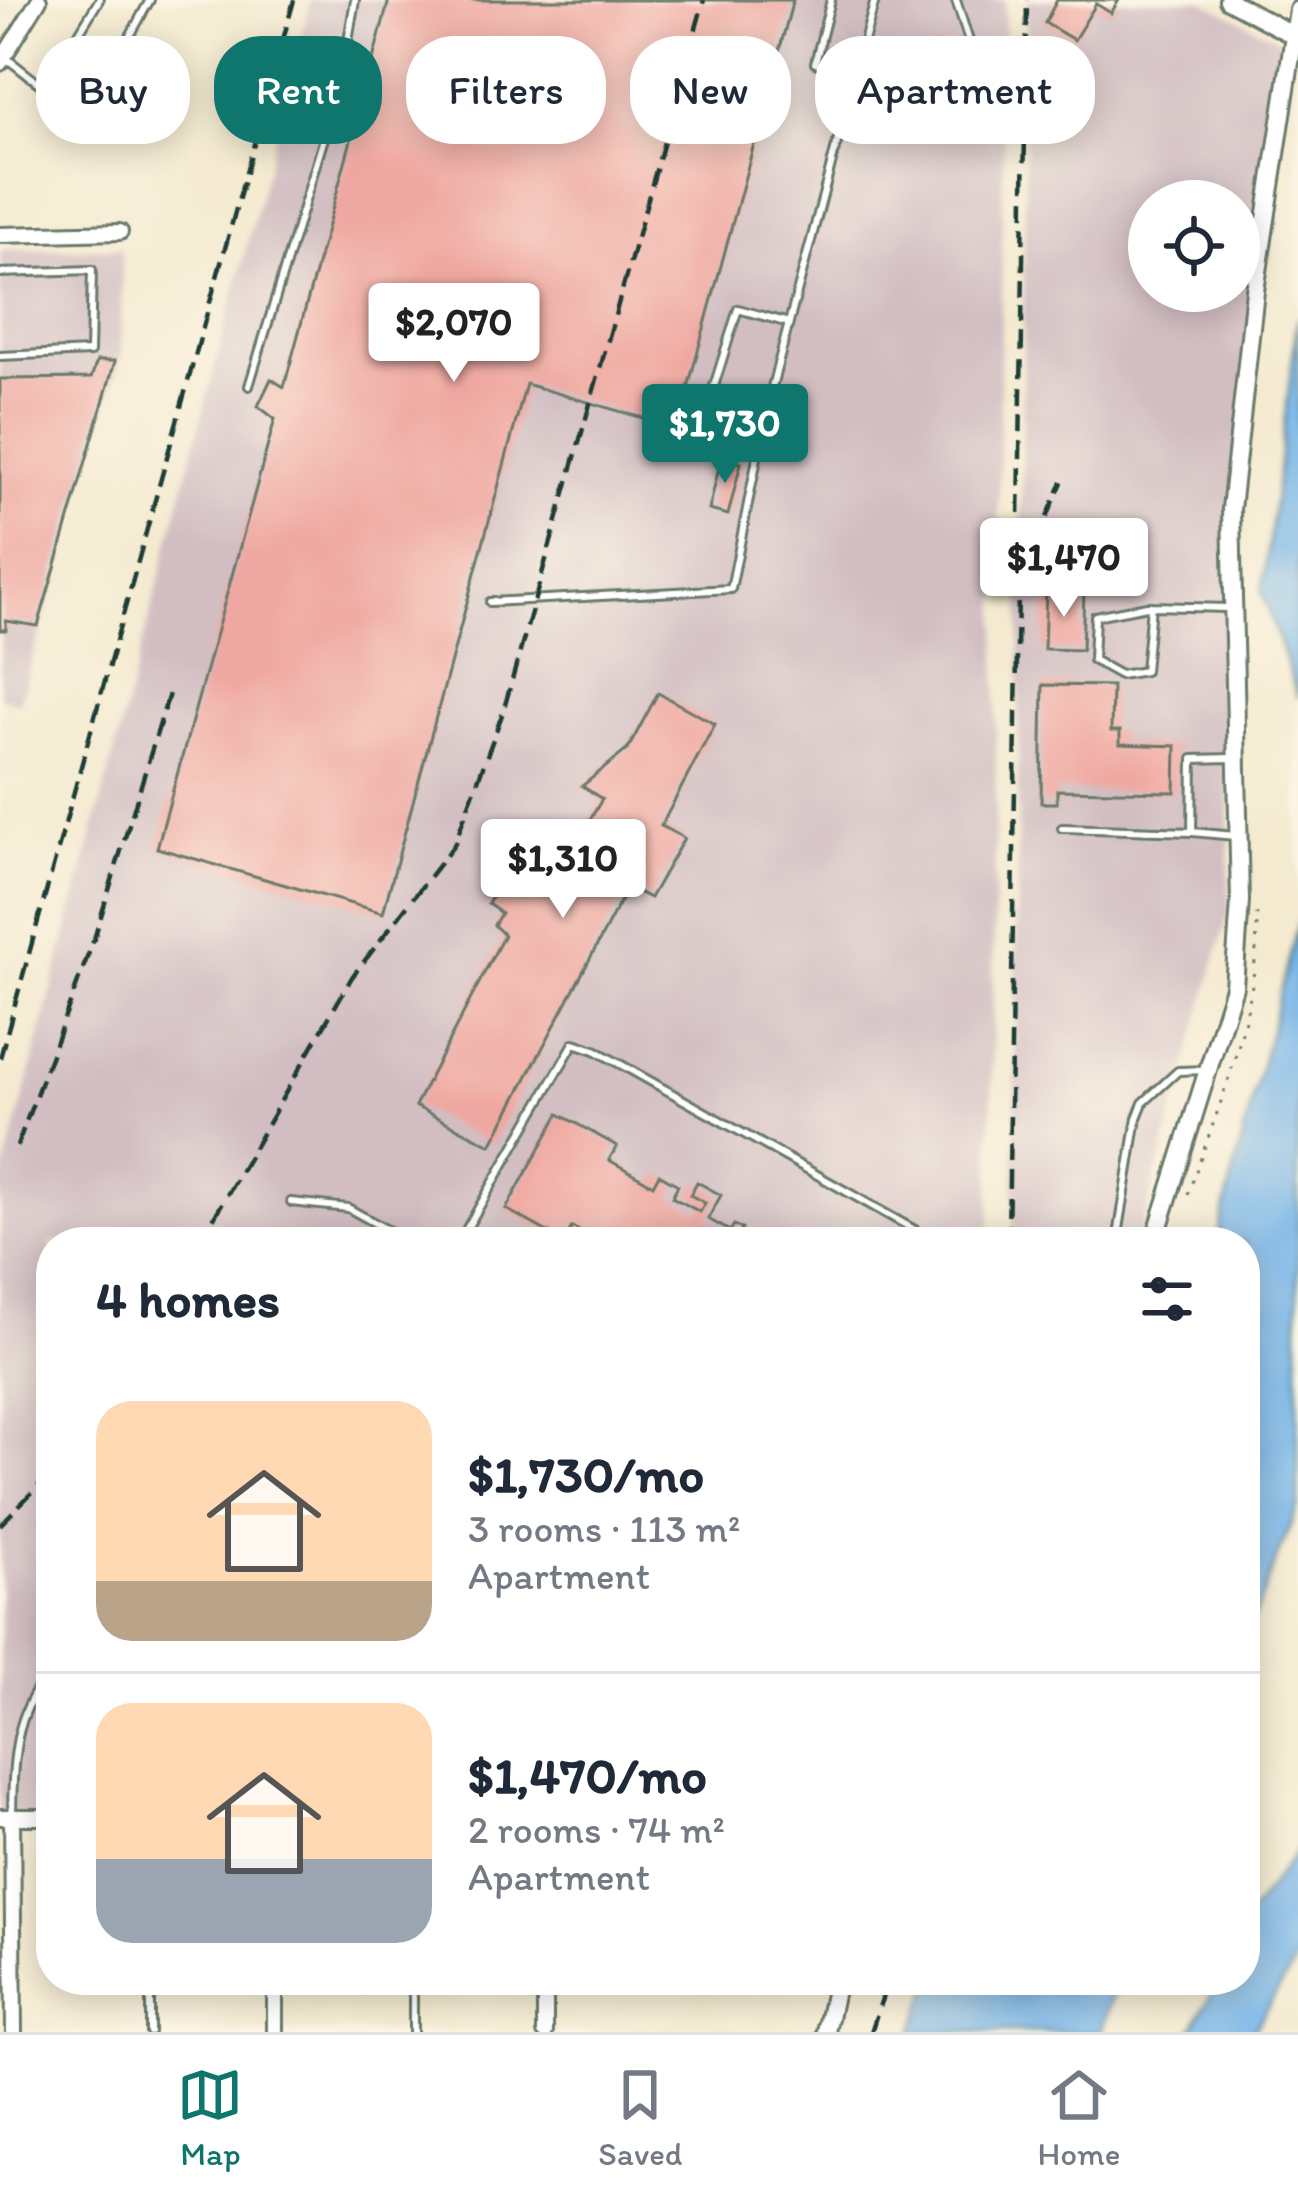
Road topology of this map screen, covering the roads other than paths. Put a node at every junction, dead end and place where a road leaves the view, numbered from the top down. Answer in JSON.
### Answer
{"nodes":[{"id":1,"x":39,"y":0,"type":"edge"},
{"id":2,"x":99,"y":0,"type":"edge"},
{"id":3,"x":150,"y":0,"type":"edge"},
{"id":4,"x":355,"y":0,"type":"edge"},
{"id":5,"x":832,"y":0,"type":"edge"},
{"id":6,"x":874,"y":0,"type":"edge"},
{"id":7,"x":956,"y":0,"type":"edge"},
{"id":8,"x":1228,"y":0,"type":"edge"},
{"id":9,"x":1298,"y":10,"type":"edge"},
{"id":10,"x":1291,"y":34,"type":"junction"},
{"id":11,"x":77,"y":36,"type":"edge"},
{"id":12,"x":128,"y":36,"type":"edge"},
{"id":13,"x":822,"y":36,"type":"edge"},
{"id":14,"x":865,"y":36,"type":"edge"},
{"id":15,"x":967,"y":36,"type":"edge"},
{"id":16,"x":2,"y":60,"type":"edge"},
{"id":17,"x":36,"y":80,"type":"edge"},
{"id":18,"x":837,"y":144,"type":"edge"},
{"id":19,"x":120,"y":232,"type":"dead end"},
{"id":20,"x":0,"y":236,"type":"edge"},
{"id":21,"x":0,"y":273,"type":"edge"},
{"id":22,"x":789,"y":323,"type":"junction"},
{"id":23,"x":0,"y":356,"type":"edge"},
{"id":24,"x":249,"y":386,"type":"dead end"},
{"id":25,"x":706,"y":412,"type":"dead end"},
{"id":26,"x":490,"y":602,"type":"dead end"},
{"id":27,"x":1150,"y":606,"type":"junction"},
{"id":28,"x":1232,"y":608,"type":"junction"},
{"id":29,"x":1236,"y":758,"type":"junction"},
{"id":30,"x":1062,"y":828,"type":"dead end"},
{"id":31,"x":1192,"y":832,"type":"junction"},
{"id":32,"x":1238,"y":836,"type":"junction"},
{"id":33,"x":1211,"y":1070,"type":"junction"},
{"id":34,"x":291,"y":1202,"type":"dead end"},
{"id":35,"x":382,"y":1227,"type":"edge"},
{"id":36,"x":468,"y":1227,"type":"edge"},
{"id":37,"x":910,"y":1227,"type":"edge"},
{"id":38,"x":1120,"y":1227,"type":"edge"},
{"id":39,"x":1159,"y":1227,"type":"edge"},
{"id":40,"x":36,"y":1688,"type":"edge"},
{"id":41,"x":36,"y":1816,"type":"edge"},
{"id":42,"x":6,"y":1817,"type":"edge"},
{"id":43,"x":7,"y":1947,"type":"edge"},
{"id":44,"x":150,"y":1995,"type":"edge"},
{"id":45,"x":275,"y":1995,"type":"edge"},
{"id":46,"x":412,"y":1995,"type":"edge"},
{"id":47,"x":545,"y":1995,"type":"edge"},
{"id":48,"x":834,"y":1995,"type":"edge"},
{"id":49,"x":14,"y":2032,"type":"edge"},
{"id":50,"x":150,"y":2032,"type":"edge"},
{"id":51,"x":275,"y":2032,"type":"edge"},
{"id":52,"x":413,"y":2032,"type":"edge"},
{"id":53,"x":545,"y":2032,"type":"edge"},
{"id":54,"x":826,"y":2032,"type":"edge"}],
"edges":[{"from":1,"to":16,"type":"street"},
{"from":2,"to":11,"type":"lane"},
{"from":3,"to":12,"type":"lane"},
{"from":4,"to":24,"type":"lane"},
{"from":5,"to":13,"type":"lane"},
{"from":6,"to":14,"type":"lane"},
{"from":7,"to":15,"type":"lane"},
{"from":8,"to":10,"type":"street"},
{"from":9,"to":10,"type":"street"},
{"from":10,"to":28,"type":"street"},
{"from":16,"to":17,"type":"lane"},
{"from":18,"to":22,"type":"lane"},
{"from":19,"to":20,"type":"street"},
{"from":21,"to":23,"type":"lane"},
{"from":22,"to":25,"type":"lane"},
{"from":22,"to":26,"type":"lane"},
{"from":27,"to":27,"type":"lane"},
{"from":27,"to":28,"type":"lane"},
{"from":28,"to":29,"type":"street"},
{"from":29,"to":31,"type":"lane"},
{"from":29,"to":32,"type":"street"},
{"from":30,"to":31,"type":"lane"},
{"from":31,"to":32,"type":"lane"},
{"from":32,"to":33,"type":"street"},
{"from":33,"to":38,"type":"lane"},
{"from":33,"to":39,"type":"street"},
{"from":34,"to":35,"type":"lane"},
{"from":36,"to":37,"type":"lane"},
{"from":40,"to":42,"type":"lane"},
{"from":41,"to":42,"type":"street"},
{"from":42,"to":43,"type":"street"},
{"from":43,"to":49,"type":"street"},
{"from":44,"to":50,"type":"lane"},
{"from":45,"to":51,"type":"street"},
{"from":46,"to":52,"type":"lane"},
{"from":47,"to":53,"type":"street"},
{"from":48,"to":54,"type":"street"}]}
